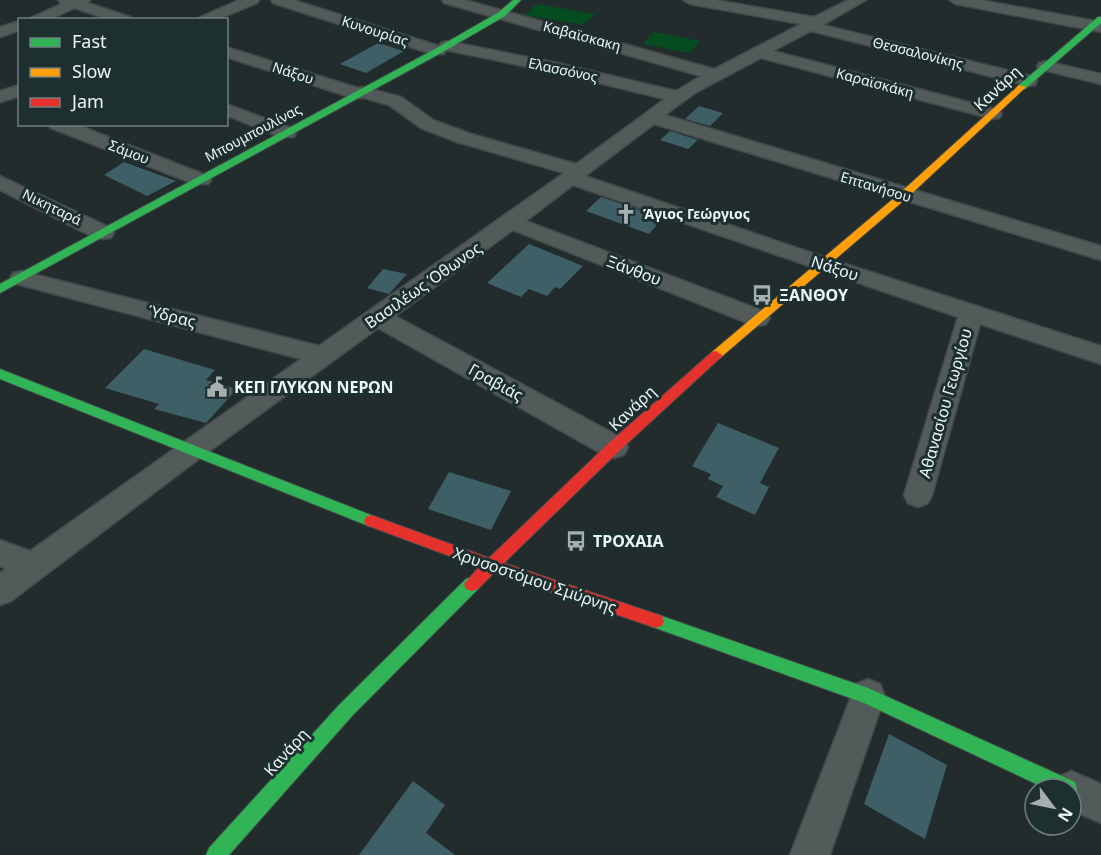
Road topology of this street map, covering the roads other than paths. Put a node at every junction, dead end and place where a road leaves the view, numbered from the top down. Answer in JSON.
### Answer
{"nodes":[{"id":1,"x":252,"y":0,"type":"edge"},
{"id":2,"x":278,"y":0,"type":"edge"},
{"id":3,"x":448,"y":0,"type":"edge"},
{"id":4,"x":517,"y":0,"type":"edge"},
{"id":5,"x":690,"y":0,"type":"edge"},
{"id":6,"x":859,"y":0,"type":"edge"},
{"id":7,"x":956,"y":0,"type":"edge"},
{"id":8,"x":74,"y":1,"type":"edge"},
{"id":9,"x":502,"y":14,"type":"junction"},
{"id":10,"x":37,"y":18,"type":"edge"},
{"id":11,"x":120,"y":18,"type":"edge"},
{"id":12,"x":206,"y":18,"type":"edge"},
{"id":13,"x":811,"y":24,"type":"junction"},
{"id":14,"x":1098,"y":24,"type":"edge"},
{"id":15,"x":18,"y":26,"type":"edge"},
{"id":16,"x":0,"y":32,"type":"edge"},
{"id":17,"x":442,"y":49,"type":"junction"},
{"id":18,"x":757,"y":52,"type":"junction"},
{"id":19,"x":228,"y":53,"type":"edge"},
{"id":20,"x":1045,"y":66,"type":"junction"},
{"id":21,"x":715,"y":75,"type":"junction"},
{"id":22,"x":1101,"y":79,"type":"edge"},
{"id":23,"x":1029,"y":81,"type":"junction"},
{"id":24,"x":18,"y":91,"type":"edge"},
{"id":25,"x":361,"y":93,"type":"junction"},
{"id":26,"x":0,"y":97,"type":"edge"},
{"id":27,"x":680,"y":97,"type":"junction"},
{"id":28,"x":0,"y":103,"type":"edge"},
{"id":29,"x":18,"y":109,"type":"edge"},
{"id":30,"x":228,"y":110,"type":"edge"},
{"id":31,"x":993,"y":114,"type":"junction"},
{"id":32,"x":651,"y":117,"type":"junction"},
{"id":33,"x":62,"y":126,"type":"edge"},
{"id":34,"x":288,"y":133,"type":"junction"},
{"id":35,"x":575,"y":174,"type":"junction"},
{"id":36,"x":201,"y":180,"type":"junction"},
{"id":37,"x":0,"y":182,"type":"edge"},
{"id":38,"x":904,"y":195,"type":"junction"},
{"id":39,"x":511,"y":222,"type":"junction"},
{"id":40,"x":103,"y":233,"type":"junction"},
{"id":41,"x":1101,"y":253,"type":"edge"},
{"id":42,"x":822,"y":264,"type":"junction"},
{"id":43,"x":21,"y":278,"type":"junction"},
{"id":44,"x":0,"y":289,"type":"edge"},
{"id":45,"x":972,"y":311,"type":"junction"},
{"id":46,"x":377,"y":317,"type":"junction"},
{"id":47,"x":758,"y":318,"type":"junction"},
{"id":48,"x":1101,"y":355,"type":"edge"},
{"id":49,"x":323,"y":356,"type":"junction"},
{"id":50,"x":0,"y":374,"type":"edge"},
{"id":51,"x":614,"y":447,"type":"junction"},
{"id":52,"x":190,"y":450,"type":"junction"},
{"id":53,"x":918,"y":495,"type":"dead end"},
{"id":54,"x":0,"y":553,"type":"edge"},
{"id":55,"x":35,"y":566,"type":"junction"},
{"id":56,"x":489,"y":566,"type":"junction"},
{"id":57,"x":0,"y":591,"type":"edge"},
{"id":58,"x":868,"y":696,"type":"junction"},
{"id":59,"x":1042,"y":777,"type":"edge"},
{"id":60,"x":1083,"y":796,"type":"edge"},
{"id":61,"x":1101,"y":804,"type":"edge"},
{"id":62,"x":216,"y":855,"type":"edge"},
{"id":63,"x":810,"y":855,"type":"edge"}],
"edges":[{"from":1,"to":12,"type":"street"},
{"from":2,"to":17,"type":"street","name":"Κυνουρίας"},
{"from":3,"to":9,"type":"street","name":"Καβαϊσκακη"},
{"from":4,"to":9,"type":"street","name":"Μπουμπουλίνας"},
{"from":5,"to":13,"type":"street","name":"Θεσσαλονίκης"},
{"from":6,"to":13,"type":"street","name":"Βασιλέως Όθωνος"},
{"from":7,"to":14,"type":"street"},
{"from":8,"to":10,"type":"street"},
{"from":8,"to":11,"type":"street"},
{"from":9,"to":17,"type":"street","name":"Μπουμπουλίνας"},
{"from":9,"to":21,"type":"street","name":"Καβαϊσκακη"},
{"from":13,"to":18,"type":"street","name":"Βασιλέως Όθωνος"},
{"from":13,"to":23,"type":"street","name":"Θεσσαλονίκης"},
{"from":14,"to":20,"type":"street","name":"Κανάρη"},
{"from":15,"to":16,"type":"street"},
{"from":17,"to":25,"type":"street","name":"Μπουμπουλίνας"},
{"from":17,"to":27,"type":"street","name":"Ελασσόνος"},
{"from":18,"to":21,"type":"street","name":"Βασιλέως Όθωνος"},
{"from":18,"to":31,"type":"street","name":"Καραϊσκάκη"},
{"from":19,"to":25,"type":"street","name":"Νάξου"},
{"from":20,"to":22,"type":"street"},
{"from":20,"to":23,"type":"street","name":"Κανάρη"},
{"from":21,"to":27,"type":"street","name":"Βασιλέως Όθωνος"},
{"from":23,"to":31,"type":"street","name":"Κανάρη"},
{"from":24,"to":26,"type":"street"},
{"from":25,"to":34,"type":"street","name":"Μπουμπουλίνας"},
{"from":25,"to":35,"type":"street","name":"Νάξου"},
{"from":27,"to":32,"type":"street","name":"Βασιλέως Όθωνος"},
{"from":28,"to":29,"type":"street"},
{"from":30,"to":34,"type":"street"},
{"from":31,"to":38,"type":"street","name":"Κανάρη"},
{"from":32,"to":35,"type":"street","name":"Βασιλέως Όθωνος"},
{"from":32,"to":38,"type":"street","name":"Επτανήσου"},
{"from":33,"to":36,"type":"street","name":"Σάμου"},
{"from":34,"to":36,"type":"street","name":"Μπουμπουλίνας"},
{"from":35,"to":39,"type":"street","name":"Βασιλέως Όθωνος"},
{"from":35,"to":42,"type":"street","name":"Νάξου"},
{"from":36,"to":40,"type":"street","name":"Μπουμπουλίνας"},
{"from":37,"to":40,"type":"street","name":"Νικηταρά"},
{"from":38,"to":41,"type":"street","name":"Επτανήσου"},
{"from":38,"to":42,"type":"street","name":"Κανάρη"},
{"from":39,"to":46,"type":"street","name":"Βασιλέως Όθωνος"},
{"from":39,"to":47,"type":"street","name":"Ξάνθου"},
{"from":40,"to":43,"type":"street","name":"Μπουμπουλίνας"},
{"from":42,"to":45,"type":"street","name":"Νάξου"},
{"from":42,"to":47,"type":"street","name":"Κανάρη"},
{"from":43,"to":44,"type":"street","name":"Μπουμπουλίνας"},
{"from":43,"to":49,"type":"street","name":"Ύδρας"},
{"from":45,"to":48,"type":"street","name":"Νάξου"},
{"from":45,"to":53,"type":"street","name":"Αθανασίου Γεωργίου"},
{"from":46,"to":49,"type":"street","name":"Βασιλέως Όθωνος"},
{"from":46,"to":51,"type":"street","name":"Γραβιάς"},
{"from":47,"to":51,"type":"street","name":"Κανάρη"},
{"from":49,"to":52,"type":"street","name":"Βασιλέως Όθωνος"},
{"from":50,"to":52,"type":"street","name":"Χρυσοστόμου Σμύρνης"},
{"from":51,"to":56,"type":"street","name":"Κανάρη"},
{"from":52,"to":55,"type":"street","name":"Βασιλέως Όθωνος"},
{"from":52,"to":56,"type":"street","name":"Χρυσοστόμου Σμύρνης"},
{"from":54,"to":55,"type":"street"},
{"from":55,"to":57,"type":"street","name":"Βασιλέως Όθωνος"},
{"from":56,"to":58,"type":"street","name":"Χρυσοστόμου Σμύρνης"},
{"from":56,"to":62,"type":"street","name":"Κανάρη"},
{"from":58,"to":59,"type":"street","name":"Χρυσοστόμου Σμύρνης"},
{"from":58,"to":63,"type":"street"},
{"from":60,"to":61,"type":"street","name":"Χρυσοστόμου Σμύρνης"}]}
